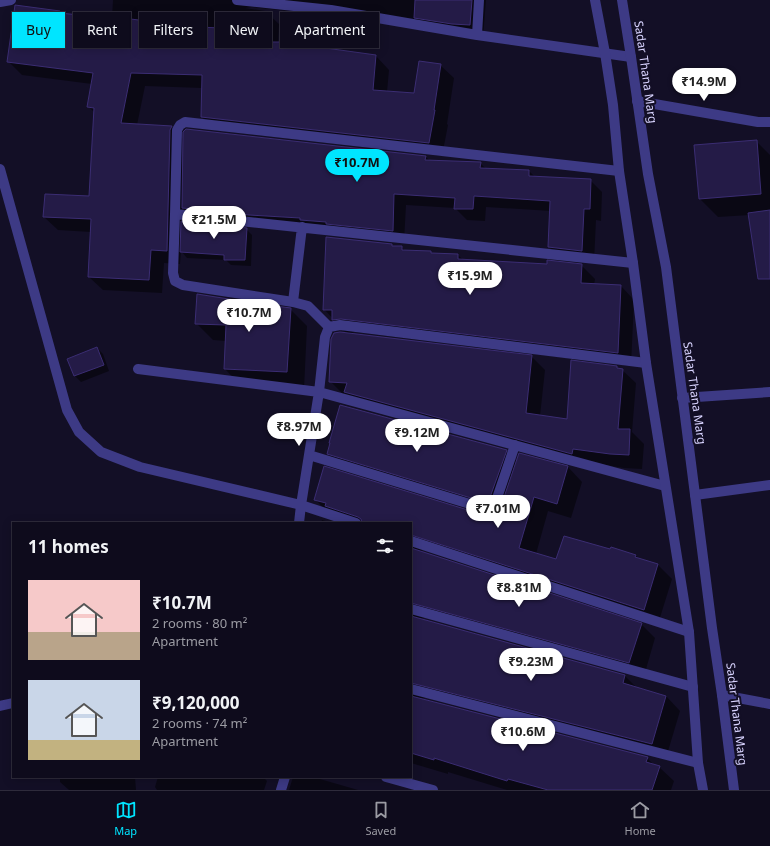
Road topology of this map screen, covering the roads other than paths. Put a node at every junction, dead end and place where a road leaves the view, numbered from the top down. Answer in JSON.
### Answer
{"nodes":[{"id":1,"x":11,"y":0,"type":"edge"},
{"id":2,"x":237,"y":0,"type":"edge"},
{"id":3,"x":479,"y":0,"type":"edge"},
{"id":4,"x":595,"y":0,"type":"edge"},
{"id":5,"x":622,"y":0,"type":"edge"},
{"id":6,"x":0,"y":2,"type":"edge"},
{"id":7,"x":476,"y":35,"type":"junction"},
{"id":8,"x":606,"y":53,"type":"junction"},
{"id":9,"x":631,"y":57,"type":"junction"},
{"id":10,"x":637,"y":102,"type":"junction"},
{"id":11,"x":770,"y":122,"type":"edge"},
{"id":12,"x":0,"y":169,"type":"edge"},
{"id":13,"x":619,"y":171,"type":"junction"},
{"id":14,"x":174,"y":214,"type":"junction"},
{"id":15,"x":302,"y":227,"type":"junction"},
{"id":16,"x":633,"y":263,"type":"junction"},
{"id":17,"x":293,"y":302,"type":"junction"},
{"id":18,"x":329,"y":327,"type":"junction"},
{"id":19,"x":646,"y":364,"type":"junction"},
{"id":20,"x":138,"y":369,"type":"dead end"},
{"id":21,"x":319,"y":392,"type":"junction"},
{"id":22,"x":770,"y":392,"type":"edge"},
{"id":23,"x":682,"y":398,"type":"junction"},
{"id":24,"x":515,"y":445,"type":"junction"},
{"id":25,"x":309,"y":455,"type":"junction"},
{"id":26,"x":770,"y":485,"type":"edge"},
{"id":27,"x":665,"y":486,"type":"junction"},
{"id":28,"x":695,"y":495,"type":"junction"},
{"id":29,"x":301,"y":505,"type":"junction"},
{"id":30,"x":299,"y":522,"type":"edge"},
{"id":31,"x":353,"y":522,"type":"edge"},
{"id":32,"x":412,"y":541,"type":"edge"},
{"id":33,"x":412,"y":609,"type":"edge"},
{"id":34,"x":689,"y":632,"type":"junction"},
{"id":35,"x":693,"y":687,"type":"junction"},
{"id":36,"x":412,"y":689,"type":"edge"},
{"id":37,"x":722,"y":695,"type":"junction"},
{"id":38,"x":12,"y":703,"type":"edge"},
{"id":39,"x":770,"y":704,"type":"edge"},
{"id":40,"x":0,"y":706,"type":"edge"},
{"id":41,"x":698,"y":762,"type":"junction"},
{"id":42,"x":285,"y":778,"type":"edge"},
{"id":43,"x":390,"y":778,"type":"edge"},
{"id":44,"x":281,"y":790,"type":"edge"},
{"id":45,"x":433,"y":790,"type":"edge"},
{"id":46,"x":703,"y":790,"type":"edge"},
{"id":47,"x":734,"y":790,"type":"edge"}],
"edges":[{"from":1,"to":6,"type":"street"},
{"from":2,"to":7,"type":"street"},
{"from":3,"to":7,"type":"street"},
{"from":4,"to":8,"type":"street"},
{"from":5,"to":9,"type":"street","name":"Sadar Thana Marg"},
{"from":7,"to":8,"type":"street"},
{"from":8,"to":9,"type":"street"},
{"from":8,"to":13,"type":"street"},
{"from":9,"to":10,"type":"street","name":"Sadar Thana Marg"},
{"from":10,"to":11,"type":"street"},
{"from":10,"to":23,"type":"street","name":"Sadar Thana Marg"},
{"from":12,"to":29,"type":"street"},
{"from":13,"to":14,"type":"street"},
{"from":13,"to":16,"type":"street"},
{"from":14,"to":15,"type":"street"},
{"from":14,"to":17,"type":"street"},
{"from":15,"to":16,"type":"street"},
{"from":15,"to":17,"type":"street"},
{"from":16,"to":19,"type":"street"},
{"from":17,"to":18,"type":"street"},
{"from":18,"to":19,"type":"street"},
{"from":18,"to":21,"type":"street"},
{"from":19,"to":27,"type":"street"},
{"from":20,"to":21,"type":"street"},
{"from":21,"to":24,"type":"street"},
{"from":21,"to":25,"type":"street"},
{"from":22,"to":23,"type":"street"},
{"from":23,"to":28,"type":"street","name":"Sadar Thana Marg"},
{"from":24,"to":25,"type":"street"},
{"from":24,"to":27,"type":"street"},
{"from":25,"to":29,"type":"street"},
{"from":26,"to":28,"type":"street"},
{"from":27,"to":34,"type":"street"},
{"from":28,"to":37,"type":"street","name":"Sadar Thana Marg"},
{"from":29,"to":30,"type":"street"},
{"from":29,"to":31,"type":"street"},
{"from":32,"to":34,"type":"street"},
{"from":33,"to":35,"type":"street"},
{"from":34,"to":35,"type":"street"},
{"from":35,"to":41,"type":"street"},
{"from":36,"to":41,"type":"street"},
{"from":37,"to":39,"type":"street"},
{"from":37,"to":47,"type":"street","name":"Sadar Thana Marg"},
{"from":38,"to":40,"type":"street"},
{"from":41,"to":46,"type":"street"},
{"from":42,"to":44,"type":"street"},
{"from":43,"to":45,"type":"street"}]}
